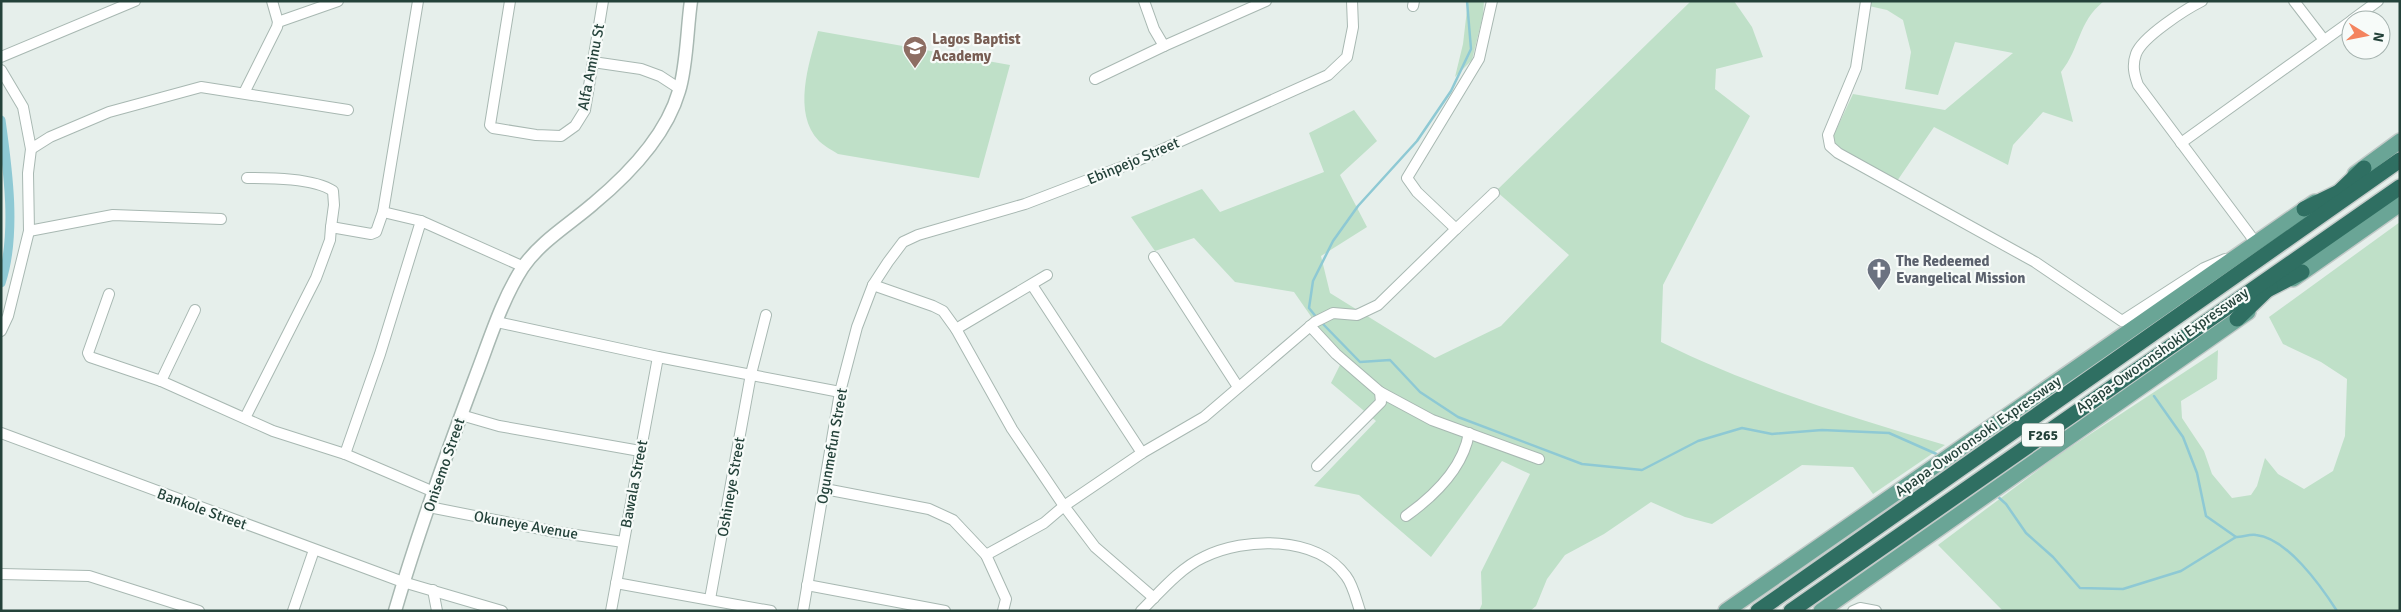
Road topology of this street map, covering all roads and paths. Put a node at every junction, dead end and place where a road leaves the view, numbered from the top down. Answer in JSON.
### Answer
{"nodes":[{"id":1,"x":135,"y":1,"type":"edge"},
{"id":2,"x":272,"y":1,"type":"edge"},
{"id":3,"x":338,"y":1,"type":"edge"},
{"id":4,"x":418,"y":1,"type":"edge"},
{"id":5,"x":510,"y":1,"type":"edge"},
{"id":6,"x":603,"y":1,"type":"edge"},
{"id":7,"x":691,"y":1,"type":"edge"},
{"id":8,"x":1144,"y":1,"type":"edge"},
{"id":9,"x":1266,"y":1,"type":"edge"},
{"id":10,"x":1352,"y":1,"type":"edge"},
{"id":11,"x":1492,"y":1,"type":"edge"},
{"id":12,"x":1866,"y":1,"type":"edge"},
{"id":13,"x":2202,"y":1,"type":"edge"},
{"id":14,"x":2294,"y":1,"type":"edge"},
{"id":15,"x":2378,"y":1,"type":"edge"},
{"id":16,"x":2366,"y":10,"type":"edge"},
{"id":17,"x":278,"y":22,"type":"junction"},
{"id":18,"x":2341,"y":28,"type":"edge"},
{"id":19,"x":2324,"y":40,"type":"junction"},
{"id":20,"x":1164,"y":46,"type":"junction"},
{"id":21,"x":1,"y":58,"type":"edge"},
{"id":22,"x":593,"y":62,"type":"junction"},
{"id":23,"x":1,"y":70,"type":"edge"},
{"id":24,"x":1095,"y":79,"type":"dead end"},
{"id":25,"x":680,"y":89,"type":"junction"},
{"id":26,"x":244,"y":93,"type":"junction"},
{"id":27,"x":348,"y":110,"type":"dead end"},
{"id":28,"x":2400,"y":141,"type":"edge"},
{"id":29,"x":2181,"y":143,"type":"junction"},
{"id":30,"x":31,"y":149,"type":"junction"},
{"id":31,"x":2400,"y":160,"type":"edge"},
{"id":32,"x":2370,"y":173,"type":"junction"},
{"id":33,"x":247,"y":178,"type":"dead end"},
{"id":34,"x":2400,"y":186,"type":"edge"},
{"id":35,"x":2339,"y":192,"type":"junction"},
{"id":36,"x":1494,"y":193,"type":"dead end"},
{"id":37,"x":2400,"y":204,"type":"edge"},
{"id":38,"x":2304,"y":209,"type":"junction"},
{"id":39,"x":383,"y":212,"type":"junction"},
{"id":40,"x":221,"y":219,"type":"dead end"},
{"id":41,"x":420,"y":222,"type":"junction"},
{"id":42,"x":332,"y":227,"type":"junction"},
{"id":43,"x":1456,"y":229,"type":"junction"},
{"id":44,"x":30,"y":231,"type":"junction"},
{"id":45,"x":2290,"y":235,"type":"junction"},
{"id":46,"x":2256,"y":243,"type":"junction"},
{"id":47,"x":1154,"y":258,"type":"dead end"},
{"id":48,"x":2234,"y":259,"type":"junction"},
{"id":49,"x":2300,"y":266,"type":"junction"},
{"id":50,"x":524,"y":267,"type":"junction"},
{"id":51,"x":1047,"y":275,"type":"dead end"},
{"id":52,"x":873,"y":285,"type":"junction"},
{"id":53,"x":1032,"y":285,"type":"junction"},
{"id":54,"x":2218,"y":289,"type":"joint"},
{"id":55,"x":2266,"y":290,"type":"junction"},
{"id":56,"x":109,"y":294,"type":"dead end"},
{"id":57,"x":2229,"y":306,"type":"junction"},
{"id":58,"x":195,"y":310,"type":"dead end"},
{"id":59,"x":766,"y":314,"type":"dead end"},
{"id":60,"x":2237,"y":319,"type":"junction"},
{"id":61,"x":497,"y":322,"type":"junction"},
{"id":62,"x":1313,"y":324,"type":"junction"},
{"id":63,"x":956,"y":328,"type":"junction"},
{"id":64,"x":1,"y":331,"type":"edge"},
{"id":65,"x":658,"y":357,"type":"junction"},
{"id":66,"x":751,"y":374,"type":"junction"},
{"id":67,"x":162,"y":381,"type":"junction"},
{"id":68,"x":1238,"y":387,"type":"junction"},
{"id":69,"x":840,"y":392,"type":"junction"},
{"id":70,"x":1380,"y":392,"type":"junction"},
{"id":71,"x":461,"y":415,"type":"junction"},
{"id":72,"x":245,"y":418,"type":"junction"},
{"id":73,"x":1,"y":433,"type":"edge"},
{"id":74,"x":1469,"y":433,"type":"junction"},
{"id":75,"x":640,"y":451,"type":"junction"},
{"id":76,"x":1142,"y":453,"type":"junction"},
{"id":77,"x":345,"y":454,"type":"junction"},
{"id":78,"x":1539,"y":459,"type":"dead end"},
{"id":79,"x":1317,"y":466,"type":"dead end"},
{"id":80,"x":825,"y":489,"type":"junction"},
{"id":81,"x":434,"y":492,"type":"junction"},
{"id":82,"x":1064,"y":506,"type":"junction"},
{"id":83,"x":429,"y":507,"type":"junction"},
{"id":84,"x":1406,"y":516,"type":"dead end"},
{"id":85,"x":623,"y":542,"type":"junction"},
{"id":86,"x":314,"y":550,"type":"junction"},
{"id":87,"x":986,"y":555,"type":"junction"},
{"id":88,"x":1,"y":574,"type":"edge"},
{"id":89,"x":403,"y":582,"type":"junction"},
{"id":90,"x":616,"y":583,"type":"junction"},
{"id":91,"x":808,"y":585,"type":"junction"},
{"id":92,"x":433,"y":590,"type":"junction"},
{"id":93,"x":1154,"y":598,"type":"junction"},
{"id":94,"x":710,"y":599,"type":"junction"},
{"id":95,"x":195,"y":610,"type":"edge"},
{"id":96,"x":293,"y":611,"type":"edge"},
{"id":97,"x":395,"y":611,"type":"edge"},
{"id":98,"x":437,"y":611,"type":"edge"},
{"id":99,"x":502,"y":611,"type":"edge"},
{"id":100,"x":611,"y":611,"type":"edge"},
{"id":101,"x":770,"y":611,"type":"edge"},
{"id":102,"x":803,"y":611,"type":"edge"},
{"id":103,"x":945,"y":611,"type":"edge"},
{"id":104,"x":1003,"y":611,"type":"edge"},
{"id":105,"x":1141,"y":611,"type":"edge"},
{"id":106,"x":1360,"y":611,"type":"edge"},
{"id":107,"x":1726,"y":611,"type":"edge"},
{"id":108,"x":1758,"y":611,"type":"edge"},
{"id":109,"x":1791,"y":611,"type":"edge"},
{"id":110,"x":1821,"y":611,"type":"edge"},
{"id":111,"x":1853,"y":611,"type":"edge"},
{"id":112,"x":1876,"y":611,"type":"edge"}],
"edges":[{"from":1,"to":21,"type":"street"},
{"from":2,"to":17,"type":"street"},
{"from":3,"to":17,"type":"street"},
{"from":4,"to":39,"type":"street"},
{"from":5,"to":22,"type":"street","name":"Alfa Aminu St"},
{"from":6,"to":22,"type":"street","name":"Alfa Aminu St"},
{"from":7,"to":25,"type":"street","name":"Onisemo Street"},
{"from":8,"to":20,"type":"street"},
{"from":9,"to":20,"type":"street"},
{"from":10,"to":52,"type":"street","name":"Ebinpejo Street"},
{"from":11,"to":43,"type":"street"},
{"from":12,"to":48,"type":"street"},
{"from":13,"to":29,"type":"street"},
{"from":14,"to":19,"type":"street"},
{"from":15,"to":16,"type":"street"},
{"from":17,"to":26,"type":"street"},
{"from":18,"to":19,"type":"street"},
{"from":19,"to":29,"type":"street"},
{"from":20,"to":24,"type":"street"},
{"from":22,"to":25,"type":"street"},
{"from":23,"to":30,"type":"street"},
{"from":25,"to":50,"type":"street","name":"Onisemo Street"},
{"from":26,"to":27,"type":"street"},
{"from":26,"to":30,"type":"street"},
{"from":28,"to":32,"type":"main road","name":"Apapa-Oworonshoki Expressway"},
{"from":29,"to":46,"type":"street"},
{"from":30,"to":44,"type":"street"},
{"from":31,"to":32,"type":"highway","name":"Apapa-Oworonshoki Expressway","number":"F265"},
{"from":32,"to":35,"type":"highway"},
{"from":32,"to":38,"type":"main road","name":"Apapa-Oworonshoki Expressway"},
{"from":32,"to":45,"type":"highway","name":"Apapa-Oworonshoki Expressway","number":"F265"},
{"from":33,"to":42,"type":"street"},
{"from":34,"to":49,"type":"highway","name":"Apapa-Oworonshoki Expressway","number":"F265"},
{"from":35,"to":38,"type":"highway"},
{"from":35,"to":45,"type":"highway"},
{"from":36,"to":43,"type":"street"},
{"from":37,"to":49,"type":"main road","name":"Apapa-Oworonshoki Expressway"},
{"from":38,"to":46,"type":"main road","name":"Apapa-Oworonshoki Expressway"},
{"from":39,"to":41,"type":"street"},
{"from":39,"to":42,"type":"street"},
{"from":40,"to":44,"type":"street"},
{"from":41,"to":50,"type":"street"},
{"from":41,"to":77,"type":"street"},
{"from":42,"to":72,"type":"street"},
{"from":43,"to":62,"type":"street"},
{"from":44,"to":64,"type":"street"},
{"from":45,"to":54,"type":"highway","name":"Apapa-Oworonshoki Expressway","number":"F265"},
{"from":46,"to":48,"type":"main road","name":"Apapa-Oworonshoki Expressway"},
{"from":47,"to":68,"type":"street"},
{"from":48,"to":107,"type":"main road","name":"Apapa-Oworonshoki Expressway"},
{"from":49,"to":55,"type":"highway"},
{"from":49,"to":57,"type":"highway","name":"Apapa-Oworonshoki Expressway","number":"F265"},
{"from":49,"to":60,"type":"main road","name":"Apapa-Oworonshoki Expressway"},
{"from":50,"to":61,"type":"street","name":"Onisemo Street"},
{"from":51,"to":53,"type":"street"},
{"from":52,"to":63,"type":"street"},
{"from":52,"to":69,"type":"street","name":"Ogunmefun Street"},
{"from":53,"to":63,"type":"street"},
{"from":53,"to":76,"type":"street"},
{"from":54,"to":108,"type":"highway","name":"Apapa-Oworonsoki Expressway","number":"F265"},
{"from":55,"to":57,"type":"highway"},
{"from":55,"to":60,"type":"highway"},
{"from":56,"to":67,"type":"street"},
{"from":57,"to":109,"type":"highway","number":"F265"},
{"from":58,"to":67,"type":"street"},
{"from":59,"to":66,"type":"street","name":"Oshineye Street"},
{"from":60,"to":110,"type":"main road","name":"Apapa-Oworonshoki Expressway"},
{"from":61,"to":65,"type":"street"},
{"from":61,"to":71,"type":"street","name":"Onisemo Street"},
{"from":62,"to":68,"type":"street"},
{"from":62,"to":70,"type":"street"},
{"from":63,"to":82,"type":"street"},
{"from":65,"to":66,"type":"street"},
{"from":65,"to":75,"type":"street","name":"Bawala Street"},
{"from":66,"to":69,"type":"street"},
{"from":66,"to":94,"type":"street","name":"Oshineye Street"},
{"from":67,"to":72,"type":"street"},
{"from":68,"to":76,"type":"street"},
{"from":69,"to":80,"type":"street","name":"Ogunmefun Street"},
{"from":70,"to":74,"type":"street"},
{"from":70,"to":79,"type":"street"},
{"from":71,"to":75,"type":"street"},
{"from":71,"to":81,"type":"street","name":"Onisemo Street"},
{"from":72,"to":77,"type":"street"},
{"from":73,"to":86,"type":"street","name":"Bankole Street"},
{"from":74,"to":78,"type":"street"},
{"from":74,"to":84,"type":"street"},
{"from":75,"to":85,"type":"street","name":"Bawala Street"},
{"from":76,"to":82,"type":"street"},
{"from":77,"to":81,"type":"street"},
{"from":80,"to":87,"type":"street"},
{"from":80,"to":91,"type":"street","name":"Ogunmefun Street"},
{"from":81,"to":83,"type":"street","name":"Onisemo Street"},
{"from":82,"to":87,"type":"street"},
{"from":82,"to":93,"type":"street"},
{"from":83,"to":85,"type":"street","name":"Okuneye Avenue"},
{"from":83,"to":89,"type":"street","name":"Onisemo Street"},
{"from":85,"to":90,"type":"street","name":"Bawala Street"},
{"from":86,"to":89,"type":"street","name":"Bankole Street"},
{"from":86,"to":96,"type":"street"},
{"from":87,"to":104,"type":"street"},
{"from":88,"to":95,"type":"street"},
{"from":89,"to":92,"type":"street","name":"Bankole Street"},
{"from":89,"to":97,"type":"street","name":"Onisemo Street"},
{"from":90,"to":94,"type":"street"},
{"from":90,"to":100,"type":"street","name":"Bawala Street"},
{"from":91,"to":102,"type":"street","name":"Ogunmefun Street"},
{"from":91,"to":103,"type":"street"},
{"from":92,"to":98,"type":"street"},
{"from":92,"to":99,"type":"street","name":"Bankole Street"},
{"from":93,"to":105,"type":"street"},
{"from":93,"to":106,"type":"street"},
{"from":94,"to":101,"type":"street"},
{"from":111,"to":112,"type":"street"}]}
